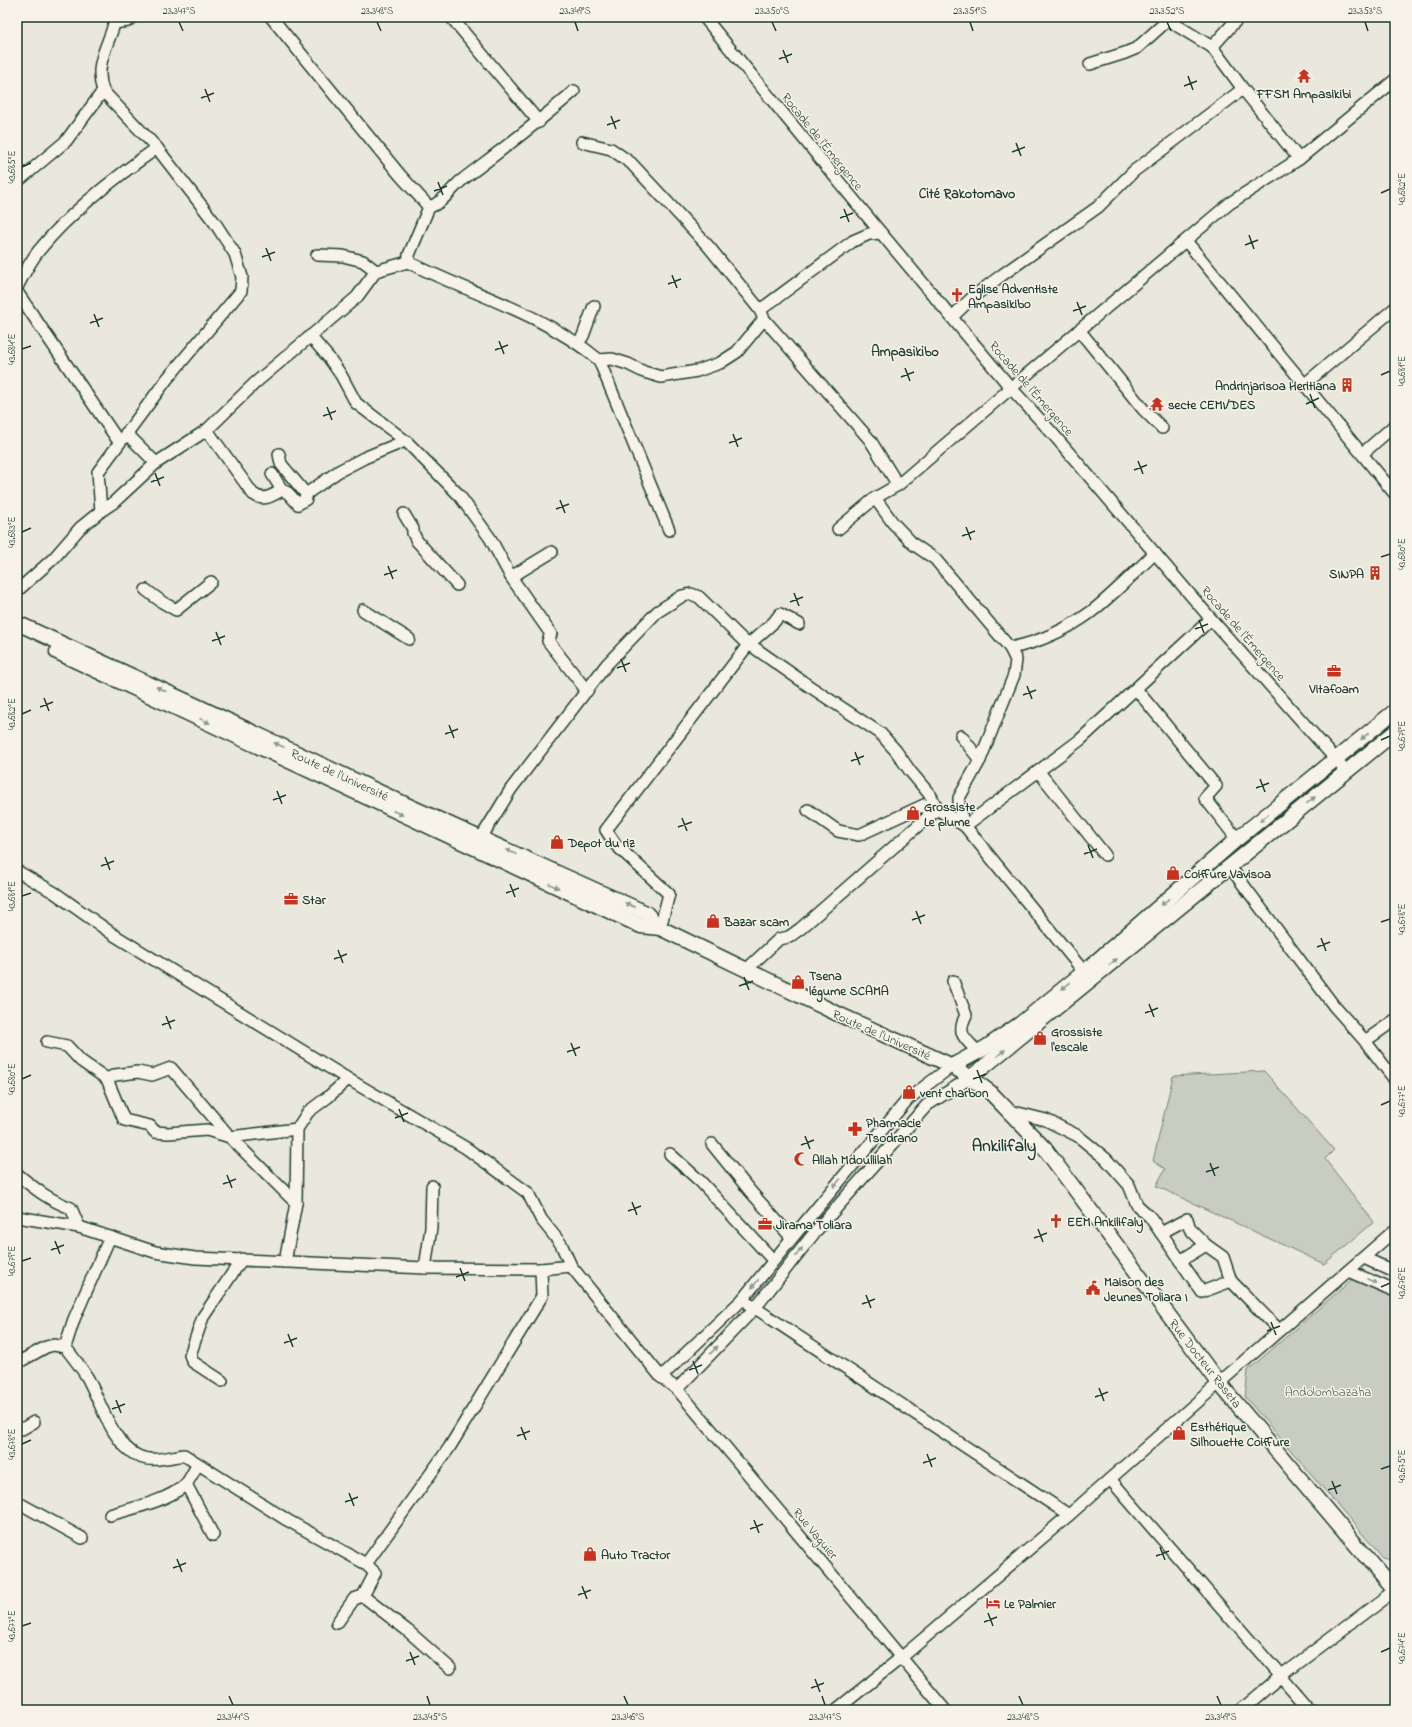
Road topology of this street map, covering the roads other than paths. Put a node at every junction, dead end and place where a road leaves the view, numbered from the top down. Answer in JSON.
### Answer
{"nodes":[{"id":1,"x":133,"y":17,"type":"edge"},
{"id":2,"x":271,"y":17,"type":"edge"},
{"id":3,"x":450,"y":17,"type":"edge"},
{"id":4,"x":704,"y":17,"type":"edge"},
{"id":5,"x":1239,"y":17,"type":"edge"},
{"id":6,"x":1166,"y":19,"type":"edge"},
{"id":7,"x":115,"y":20,"type":"edge"},
{"id":8,"x":1212,"y":47,"type":"junction"},
{"id":9,"x":1090,"y":64,"type":"dead end"},
{"id":10,"x":1395,"y":80,"type":"edge"},
{"id":11,"x":1243,"y":89,"type":"junction"},
{"id":12,"x":103,"y":91,"type":"junction"},
{"id":13,"x":574,"y":92,"type":"dead end"},
{"id":14,"x":539,"y":122,"type":"junction"},
{"id":15,"x":582,"y":142,"type":"dead end"},
{"id":16,"x":157,"y":148,"type":"junction"},
{"id":17,"x":1299,"y":159,"type":"junction"},
{"id":18,"x":17,"y":182,"type":"edge"},
{"id":19,"x":429,"y":207,"type":"junction"},
{"id":20,"x":881,"y":233,"type":"junction"},
{"id":21,"x":1186,"y":241,"type":"junction"},
{"id":22,"x":317,"y":254,"type":"dead end"},
{"id":23,"x":408,"y":262,"type":"junction"},
{"id":24,"x":376,"y":271,"type":"junction"},
{"id":25,"x":17,"y":287,"type":"edge"},
{"id":26,"x":17,"y":292,"type":"edge"},
{"id":27,"x":594,"y":306,"type":"dead end"},
{"id":28,"x":1395,"y":308,"type":"edge"},
{"id":29,"x":762,"y":314,"type":"junction"},
{"id":30,"x":952,"y":317,"type":"junction"},
{"id":31,"x":1079,"y":330,"type":"junction"},
{"id":32,"x":310,"y":336,"type":"junction"},
{"id":33,"x":578,"y":343,"type":"junction"},
{"id":34,"x":598,"y":360,"type":"junction"},
{"id":35,"x":1305,"y":384,"type":"junction"},
{"id":36,"x":1011,"y":388,"type":"junction"},
{"id":37,"x":1395,"y":425,"type":"edge"},
{"id":38,"x":1162,"y":428,"type":"dead end"},
{"id":39,"x":207,"y":430,"type":"junction"},
{"id":40,"x":126,"y":433,"type":"junction"},
{"id":41,"x":405,"y":441,"type":"junction"},
{"id":42,"x":119,"y":442,"type":"junction"},
{"id":43,"x":280,"y":454,"type":"dead end"},
{"id":44,"x":1362,"y":454,"type":"junction"},
{"id":45,"x":156,"y":463,"type":"junction"},
{"id":46,"x":272,"y":474,"type":"dead end"},
{"id":47,"x":898,"y":485,"type":"junction"},
{"id":48,"x":282,"y":490,"type":"junction"},
{"id":49,"x":306,"y":494,"type":"junction"},
{"id":50,"x":1395,"y":494,"type":"edge"},
{"id":51,"x":875,"y":498,"type":"junction"},
{"id":52,"x":101,"y":510,"type":"junction"},
{"id":53,"x":404,"y":514,"type":"dead end"},
{"id":54,"x":838,"y":529,"type":"dead end"},
{"id":55,"x":669,"y":530,"type":"dead end"},
{"id":56,"x":552,"y":552,"type":"dead end"},
{"id":57,"x":1156,"y":553,"type":"junction"},
{"id":58,"x":511,"y":578,"type":"junction"},
{"id":59,"x":211,"y":582,"type":"dead end"},
{"id":60,"x":457,"y":585,"type":"dead end"},
{"id":61,"x":146,"y":590,"type":"dead end"},
{"id":62,"x":17,"y":591,"type":"edge"},
{"id":63,"x":363,"y":610,"type":"dead end"},
{"id":64,"x":1211,"y":619,"type":"junction"},
{"id":65,"x":17,"y":623,"type":"edge"},
{"id":66,"x":798,"y":624,"type":"dead end"},
{"id":67,"x":17,"y":634,"type":"edge"},
{"id":68,"x":409,"y":638,"type":"dead end"},
{"id":69,"x":748,"y":644,"type":"junction"},
{"id":70,"x":1010,"y":648,"type":"junction"},
{"id":71,"x":1136,"y":689,"type":"junction"},
{"id":72,"x":587,"y":691,"type":"junction"},
{"id":73,"x":1395,"y":711,"type":"edge"},
{"id":74,"x":1395,"y":732,"type":"edge"},
{"id":75,"x":960,"y":736,"type":"dead end"},
{"id":76,"x":980,"y":760,"type":"junction"},
{"id":77,"x":1336,"y":760,"type":"junction"},
{"id":78,"x":1346,"y":771,"type":"junction"},
{"id":79,"x":1039,"y":772,"type":"junction"},
{"id":80,"x":808,"y":810,"type":"dead end"},
{"id":81,"x":934,"y":812,"type":"junction"},
{"id":82,"x":965,"y":826,"type":"junction"},
{"id":83,"x":481,"y":838,"type":"junction"},
{"id":84,"x":1237,"y":839,"type":"junction"},
{"id":85,"x":1105,"y":855,"type":"dead end"},
{"id":86,"x":1230,"y":867,"type":"junction"},
{"id":87,"x":17,"y":871,"type":"edge"},
{"id":88,"x":660,"y":928,"type":"junction"},
{"id":89,"x":747,"y":969,"type":"junction"},
{"id":90,"x":1088,"y":976,"type":"junction"},
{"id":91,"x":952,"y":982,"type":"dead end"},
{"id":92,"x":1395,"y":1020,"type":"edge"},
{"id":93,"x":1365,"y":1041,"type":"junction"},
{"id":94,"x":47,"y":1042,"type":"dead end"},
{"id":95,"x":978,"y":1052,"type":"junction"},
{"id":96,"x":952,"y":1066,"type":"junction"},
{"id":97,"x":970,"y":1078,"type":"junction"},
{"id":98,"x":107,"y":1079,"type":"junction"},
{"id":99,"x":348,"y":1079,"type":"junction"},
{"id":100,"x":1395,"y":1080,"type":"edge"},
{"id":101,"x":1010,"y":1111,"type":"junction"},
{"id":102,"x":297,"y":1129,"type":"junction"},
{"id":103,"x":230,"y":1137,"type":"junction"},
{"id":104,"x":712,"y":1144,"type":"dead end"},
{"id":105,"x":670,"y":1154,"type":"dead end"},
{"id":106,"x":17,"y":1174,"type":"edge"},
{"id":107,"x":432,"y":1186,"type":"dead end"},
{"id":108,"x":296,"y":1203,"type":"junction"},
{"id":109,"x":17,"y":1217,"type":"edge"},
{"id":110,"x":79,"y":1226,"type":"junction"},
{"id":111,"x":1395,"y":1230,"type":"edge"},
{"id":112,"x":1161,"y":1233,"type":"junction"},
{"id":113,"x":110,"y":1237,"type":"junction"},
{"id":114,"x":792,"y":1238,"type":"junction"},
{"id":115,"x":1206,"y":1245,"type":"junction"},
{"id":116,"x":1364,"y":1258,"type":"junction"},
{"id":117,"x":242,"y":1259,"type":"junction"},
{"id":118,"x":773,"y":1260,"type":"junction"},
{"id":119,"x":1180,"y":1261,"type":"junction"},
{"id":120,"x":285,"y":1262,"type":"junction"},
{"id":121,"x":571,"y":1266,"type":"junction"},
{"id":122,"x":425,"y":1268,"type":"junction"},
{"id":123,"x":541,"y":1269,"type":"junction"},
{"id":124,"x":1348,"y":1271,"type":"junction"},
{"id":125,"x":1395,"y":1272,"type":"edge"},
{"id":126,"x":1231,"y":1281,"type":"junction"},
{"id":127,"x":1395,"y":1291,"type":"edge"},
{"id":128,"x":742,"y":1300,"type":"junction"},
{"id":129,"x":755,"y":1308,"type":"junction"},
{"id":130,"x":1279,"y":1330,"type":"junction"},
{"id":131,"x":65,"y":1347,"type":"junction"},
{"id":132,"x":17,"y":1363,"type":"edge"},
{"id":133,"x":661,"y":1377,"type":"junction"},
{"id":134,"x":222,"y":1382,"type":"dead end"},
{"id":135,"x":1219,"y":1382,"type":"junction"},
{"id":136,"x":677,"y":1388,"type":"junction"},
{"id":137,"x":34,"y":1422,"type":"dead end"},
{"id":138,"x":17,"y":1428,"type":"edge"},
{"id":139,"x":198,"y":1464,"type":"junction"},
{"id":140,"x":1110,"y":1479,"type":"junction"},
{"id":141,"x":186,"y":1484,"type":"junction"},
{"id":142,"x":17,"y":1502,"type":"edge"},
{"id":143,"x":110,"y":1515,"type":"dead end"},
{"id":144,"x":1070,"y":1515,"type":"junction"},
{"id":145,"x":213,"y":1535,"type":"dead end"},
{"id":146,"x":82,"y":1538,"type":"dead end"},
{"id":147,"x":366,"y":1564,"type":"junction"},
{"id":148,"x":1395,"y":1590,"type":"edge"},
{"id":149,"x":363,"y":1596,"type":"junction"},
{"id":150,"x":337,"y":1623,"type":"dead end"},
{"id":151,"x":902,"y":1657,"type":"junction"},
{"id":152,"x":450,"y":1668,"type":"dead end"},
{"id":153,"x":1281,"y":1676,"type":"junction"},
{"id":154,"x":836,"y":1710,"type":"edge"},
{"id":155,"x":945,"y":1710,"type":"edge"},
{"id":156,"x":1240,"y":1710,"type":"edge"},
{"id":157,"x":1310,"y":1710,"type":"edge"}],
"edges":[{"from":1,"to":7,"type":"street"},
{"from":2,"to":19,"type":"street"},
{"from":3,"to":14,"type":"street"},
{"from":4,"to":20,"type":"street","name":"Rocade de l'Émergence"},
{"from":5,"to":8,"type":"street"},
{"from":6,"to":8,"type":"street"},
{"from":6,"to":9,"type":"street"},
{"from":7,"to":12,"type":"street"},
{"from":8,"to":11,"type":"street"},
{"from":10,"to":17,"type":"street"},
{"from":11,"to":17,"type":"street"},
{"from":11,"to":30,"type":"street"},
{"from":12,"to":16,"type":"street"},
{"from":12,"to":18,"type":"street"},
{"from":13,"to":14,"type":"street"},
{"from":14,"to":19,"type":"street"},
{"from":15,"to":29,"type":"street"},
{"from":16,"to":25,"type":"street"},
{"from":16,"to":40,"type":"street"},
{"from":17,"to":21,"type":"street"},
{"from":19,"to":23,"type":"street"},
{"from":20,"to":29,"type":"street"},
{"from":20,"to":30,"type":"street","name":"Rocade de l'Émergence"},
{"from":21,"to":31,"type":"street"},
{"from":21,"to":35,"type":"street"},
{"from":22,"to":24,"type":"street"},
{"from":23,"to":24,"type":"street"},
{"from":23,"to":33,"type":"street"},
{"from":24,"to":32,"type":"street"},
{"from":26,"to":42,"type":"street"},
{"from":27,"to":33,"type":"street"},
{"from":28,"to":35,"type":"street"},
{"from":29,"to":34,"type":"street"},
{"from":29,"to":47,"type":"street"},
{"from":30,"to":36,"type":"street","name":"Rocade de l'Émergence"},
{"from":31,"to":36,"type":"street"},
{"from":31,"to":38,"type":"street"},
{"from":32,"to":39,"type":"street"},
{"from":32,"to":41,"type":"street"},
{"from":33,"to":34,"type":"street"},
{"from":34,"to":55,"type":"street"},
{"from":35,"to":44,"type":"street"},
{"from":36,"to":47,"type":"street"},
{"from":36,"to":57,"type":"street","name":"Rocade de l'Émergence"},
{"from":37,"to":44,"type":"street"},
{"from":39,"to":45,"type":"street"},
{"from":39,"to":48,"type":"street"},
{"from":40,"to":42,"type":"street"},
{"from":40,"to":45,"type":"street"},
{"from":41,"to":49,"type":"street"},
{"from":41,"to":58,"type":"street"},
{"from":42,"to":52,"type":"street"},
{"from":43,"to":49,"type":"street"},
{"from":44,"to":50,"type":"street"},
{"from":45,"to":52,"type":"street"},
{"from":46,"to":48,"type":"street"},
{"from":47,"to":51,"type":"street"},
{"from":48,"to":49,"type":"street"},
{"from":51,"to":54,"type":"street"},
{"from":51,"to":70,"type":"street"},
{"from":52,"to":62,"type":"street"},
{"from":53,"to":60,"type":"street"},
{"from":56,"to":58,"type":"street"},
{"from":57,"to":64,"type":"street","name":"Rocade de l'Émergence"},
{"from":57,"to":70,"type":"street"},
{"from":58,"to":72,"type":"street"},
{"from":59,"to":61,"type":"street"},
{"from":63,"to":68,"type":"street"},
{"from":64,"to":71,"type":"street"},
{"from":64,"to":77,"type":"street","name":"Rocade de l'Émergence"},
{"from":83,"to":65,"type":"main road","name":"Route de l'Université","one_way":true},
{"from":66,"to":69,"type":"street"},
{"from":67,"to":88,"type":"main road","name":"Route de l'Université","one_way":true},
{"from":69,"to":72,"type":"street"},
{"from":69,"to":81,"type":"street"},
{"from":69,"to":88,"type":"street"},
{"from":70,"to":76,"type":"street"},
{"from":71,"to":79,"type":"street"},
{"from":71,"to":84,"type":"street"},
{"from":72,"to":83,"type":"street"},
{"from":73,"to":77,"type":"main road","one_way":true},
{"from":74,"to":78,"type":"main road"},
{"from":75,"to":76,"type":"street"},
{"from":76,"to":82,"type":"street"},
{"from":77,"to":78,"type":"street","name":"Rocade de l'Émergence"},
{"from":77,"to":84,"type":"main road","one_way":true},
{"from":86,"to":78,"type":"main road","one_way":true},
{"from":79,"to":82,"type":"street"},
{"from":79,"to":85,"type":"street"},
{"from":80,"to":81,"type":"street"},
{"from":81,"to":82,"type":"street"},
{"from":81,"to":89,"type":"street"},
{"from":82,"to":90,"type":"street"},
{"from":88,"to":83,"type":"main road","name":"Route de l'Université","one_way":true},
{"from":84,"to":90,"type":"main road","one_way":true},
{"from":90,"to":86,"type":"main road","one_way":true},
{"from":86,"to":93,"type":"street"},
{"from":87,"to":99,"type":"street","name":"Rue Vaguier"},
{"from":88,"to":89,"type":"main road","name":"Route de l'Université"},
{"from":89,"to":96,"type":"main road","name":"Route de l'Université"},
{"from":90,"to":95,"type":"main road","one_way":true},
{"from":97,"to":90,"type":"main road","one_way":true},
{"from":91,"to":95,"type":"street"},
{"from":92,"to":93,"type":"street"},
{"from":93,"to":100,"type":"street"},
{"from":94,"to":98,"type":"street"},
{"from":95,"to":96,"type":"main road"},
{"from":96,"to":97,"type":"main road","name":"Rue Docteur Raseta"},
{"from":96,"to":114,"type":"street","one_way":true},
{"from":97,"to":101,"type":"main road","name":"Rue Docteur Raseta"},
{"from":129,"to":97,"type":"street","one_way":true},
{"from":98,"to":103,"type":"street"},
{"from":98,"to":103,"type":"street"},
{"from":99,"to":102,"type":"street"},
{"from":99,"to":121,"type":"street","name":"Rue Vaguier"},
{"from":101,"to":112,"type":"street"},
{"from":101,"to":135,"type":"main road","name":"Rue Docteur Raseta"},
{"from":102,"to":103,"type":"street"},
{"from":102,"to":108,"type":"street"},
{"from":103,"to":108,"type":"street"},
{"from":104,"to":114,"type":"street"},
{"from":105,"to":118,"type":"street"},
{"from":106,"to":110,"type":"street"},
{"from":107,"to":122,"type":"street"},
{"from":108,"to":120,"type":"street"},
{"from":109,"to":110,"type":"street"},
{"from":110,"to":113,"type":"street"},
{"from":111,"to":116,"type":"street"},
{"from":112,"to":115,"type":"street"},
{"from":112,"to":119,"type":"street"},
{"from":113,"to":117,"type":"street"},
{"from":113,"to":131,"type":"street"},
{"from":114,"to":118,"type":"street"},
{"from":115,"to":119,"type":"street"},
{"from":115,"to":126,"type":"street"},
{"from":116,"to":124,"type":"street"},
{"from":116,"to":125,"type":"street"},
{"from":117,"to":120,"type":"street"},
{"from":117,"to":134,"type":"street"},
{"from":118,"to":128,"type":"street","one_way":true},
{"from":119,"to":126,"type":"street"},
{"from":120,"to":122,"type":"street"},
{"from":121,"to":123,"type":"street"},
{"from":121,"to":133,"type":"street","name":"Rue Vaguier"},
{"from":122,"to":123,"type":"street"},
{"from":123,"to":147,"type":"street"},
{"from":124,"to":127,"type":"street","one_way":true},
{"from":124,"to":130,"type":"street"},
{"from":126,"to":130,"type":"street"},
{"from":128,"to":129,"type":"street"},
{"from":128,"to":133,"type":"street"},
{"from":136,"to":129,"type":"street","one_way":true},
{"from":129,"to":144,"type":"street"},
{"from":130,"to":135,"type":"street"},
{"from":131,"to":132,"type":"street"},
{"from":131,"to":139,"type":"street"},
{"from":133,"to":136,"type":"street","name":"Rue Vaguier"},
{"from":135,"to":140,"type":"street"},
{"from":135,"to":148,"type":"main road","name":"Rue Docteur Raseta"},
{"from":136,"to":151,"type":"street","name":"Rue Vaguier"},
{"from":137,"to":138,"type":"street"},
{"from":139,"to":141,"type":"street"},
{"from":139,"to":147,"type":"street"},
{"from":140,"to":144,"type":"street"},
{"from":140,"to":153,"type":"street"},
{"from":141,"to":143,"type":"street"},
{"from":141,"to":145,"type":"street"},
{"from":142,"to":146,"type":"street"},
{"from":144,"to":151,"type":"street"},
{"from":147,"to":149,"type":"street"},
{"from":148,"to":153,"type":"street"},
{"from":149,"to":150,"type":"street"},
{"from":149,"to":152,"type":"street"},
{"from":151,"to":154,"type":"street"},
{"from":151,"to":155,"type":"street","name":"Rue Vaguier"},
{"from":153,"to":156,"type":"street"},
{"from":153,"to":157,"type":"street"}]}
